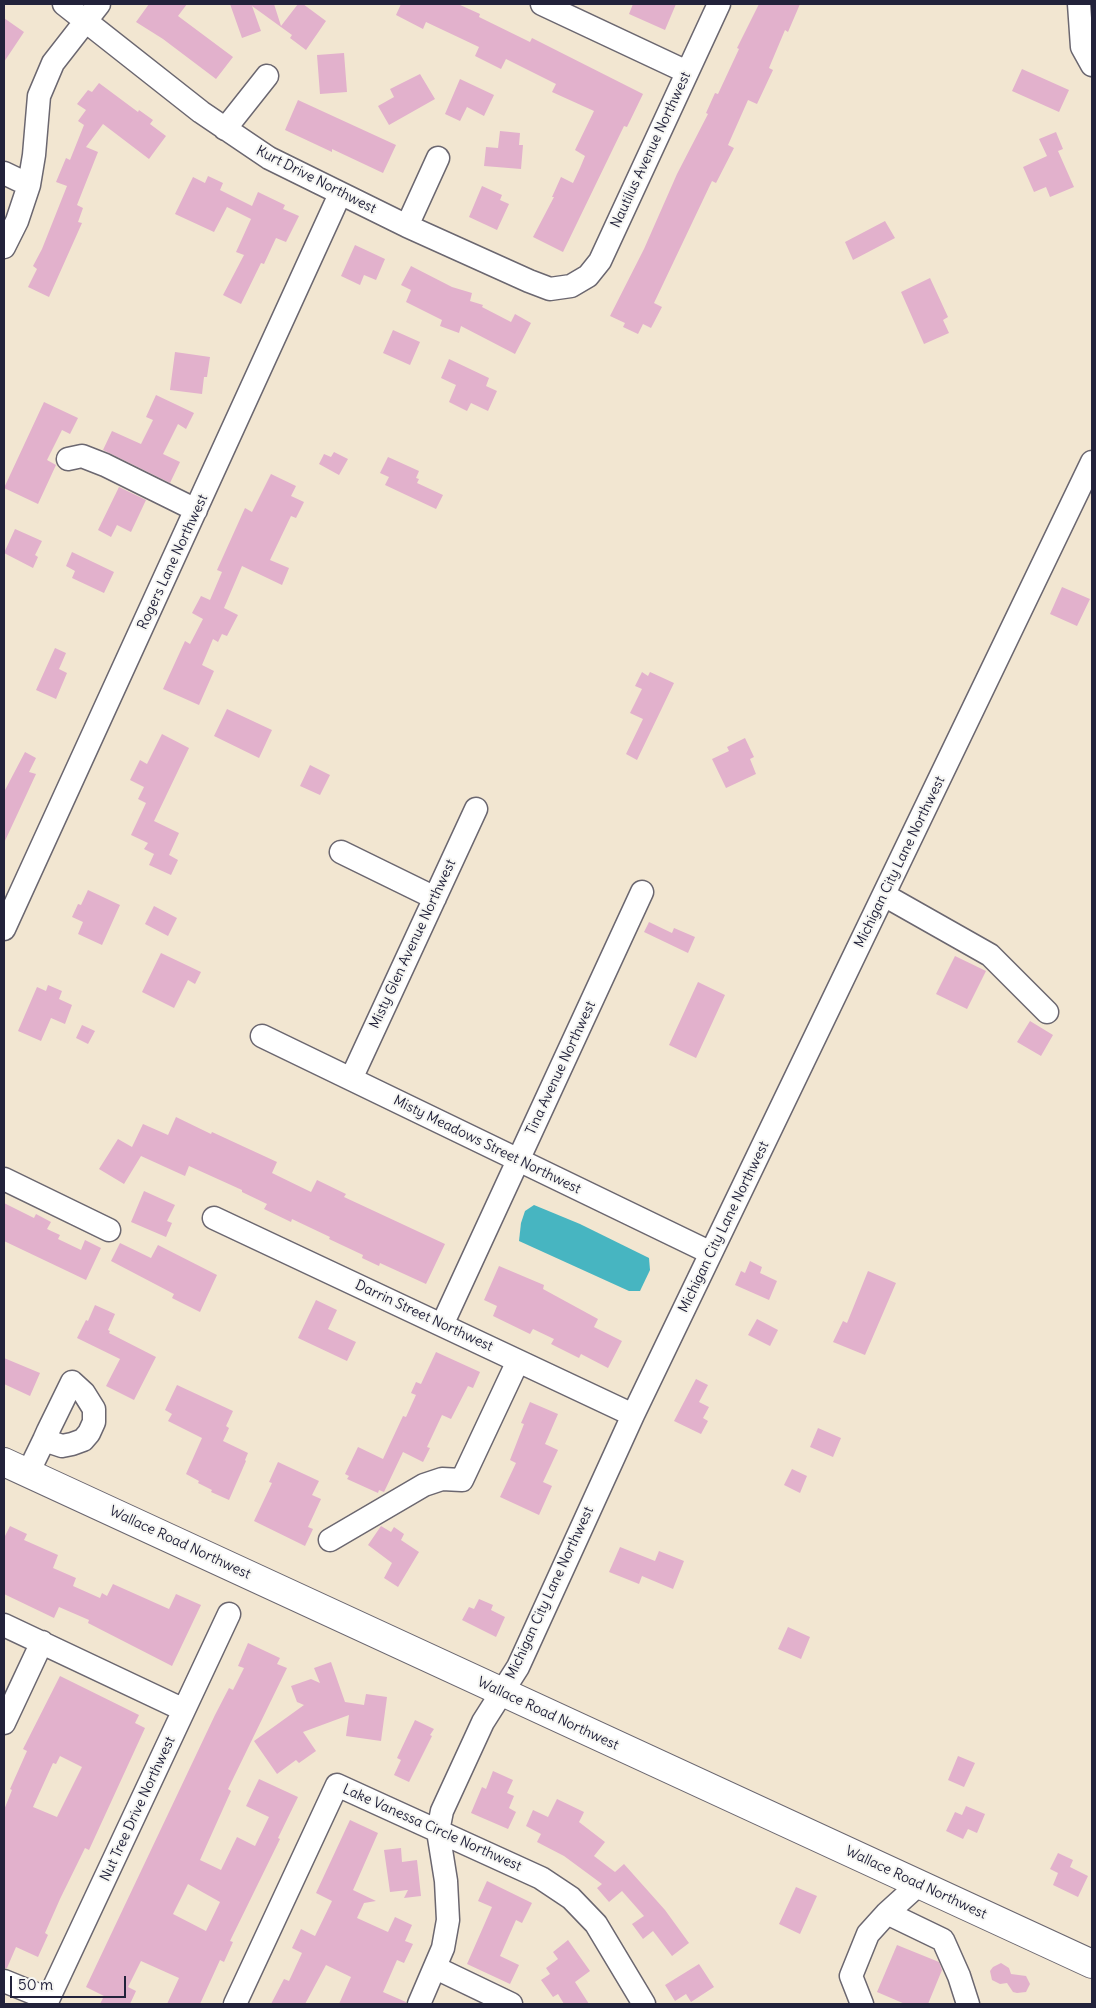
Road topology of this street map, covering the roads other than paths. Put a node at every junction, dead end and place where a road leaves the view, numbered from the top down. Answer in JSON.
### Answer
{"nodes":[{"id":1,"x":64,"y":4,"type":"edge"},
{"id":2,"x":542,"y":4,"type":"edge"},
{"id":3,"x":719,"y":4,"type":"edge"},
{"id":4,"x":1079,"y":4,"type":"edge"},
{"id":5,"x":93,"y":12,"type":"edge"},
{"id":6,"x":1092,"y":65,"type":"edge"},
{"id":7,"x":687,"y":72,"type":"junction"},
{"id":8,"x":267,"y":76,"type":"dead end"},
{"id":9,"x":225,"y":129,"type":"junction"},
{"id":10,"x":438,"y":158,"type":"dead end"},
{"id":11,"x":4,"y":173,"type":"edge"},
{"id":12,"x":29,"y":185,"type":"junction"},
{"id":13,"x":340,"y":194,"type":"junction"},
{"id":14,"x":407,"y":226,"type":"junction"},
{"id":15,"x":4,"y":247,"type":"edge"},
{"id":16,"x":571,"y":286,"type":"joint"},
{"id":17,"x":68,"y":458,"type":"dead end"},
{"id":18,"x":1092,"y":462,"type":"edge"},
{"id":19,"x":196,"y":510,"type":"junction"},
{"id":20,"x":476,"y":809,"type":"dead end"},
{"id":21,"x":341,"y":852,"type":"dead end"},
{"id":22,"x":642,"y":892,"type":"dead end"},
{"id":23,"x":884,"y":895,"type":"junction"},
{"id":24,"x":434,"y":898,"type":"junction"},
{"id":25,"x":4,"y":929,"type":"edge"},
{"id":26,"x":1047,"y":1012,"type":"dead end"},
{"id":27,"x":262,"y":1036,"type":"dead end"},
{"id":28,"x":351,"y":1079,"type":"junction"},
{"id":29,"x":518,"y":1160,"type":"junction"},
{"id":30,"x":4,"y":1180,"type":"edge"},
{"id":31,"x":214,"y":1218,"type":"dead end"},
{"id":32,"x":109,"y":1230,"type":"dead end"},
{"id":33,"x":711,"y":1253,"type":"junction"},
{"id":34,"x":442,"y":1325,"type":"junction"},
{"id":35,"x":518,"y":1361,"type":"junction"},
{"id":36,"x":634,"y":1416,"type":"junction"},
{"id":37,"x":44,"y":1440,"type":"dead end"},
{"id":38,"x":4,"y":1462,"type":"edge"},
{"id":39,"x":28,"y":1473,"type":"junction"},
{"id":40,"x":330,"y":1540,"type":"dead end"},
{"id":41,"x":229,"y":1614,"type":"dead end"},
{"id":42,"x":4,"y":1625,"type":"edge"},
{"id":43,"x":42,"y":1642,"type":"junction"},
{"id":44,"x":502,"y":1693,"type":"junction"},
{"id":45,"x":184,"y":1710,"type":"junction"},
{"id":46,"x":4,"y":1722,"type":"edge"},
{"id":47,"x":438,"y":1831,"type":"junction"},
{"id":48,"x":919,"y":1884,"type":"junction"},
{"id":49,"x":887,"y":1912,"type":"junction"},
{"id":50,"x":1092,"y":1964,"type":"edge"},
{"id":51,"x":436,"y":1968,"type":"junction"},
{"id":52,"x":4,"y":1981,"type":"edge"},
{"id":53,"x":47,"y":2002,"type":"edge"},
{"id":54,"x":235,"y":2004,"type":"edge"},
{"id":55,"x":419,"y":2004,"type":"edge"},
{"id":56,"x":511,"y":2004,"type":"edge"},
{"id":57,"x":644,"y":2004,"type":"edge"},
{"id":58,"x":862,"y":2004,"type":"edge"},
{"id":59,"x":968,"y":2004,"type":"edge"}],
"edges":[{"from":1,"to":5,"type":"street","name":"Kurt Drive Northwest"},
{"from":2,"to":7,"type":"street"},
{"from":3,"to":7,"type":"street","name":"Nautilus Avenue Northwest"},
{"from":4,"to":6,"type":"street"},
{"from":5,"to":9,"type":"street","name":"Kurt Drive Northwest"},
{"from":5,"to":12,"type":"street"},
{"from":7,"to":16,"type":"street","name":"Nautilus Avenue Northwest"},
{"from":8,"to":9,"type":"street"},
{"from":9,"to":13,"type":"street","name":"Kurt Drive Northwest"},
{"from":10,"to":14,"type":"street"},
{"from":11,"to":12,"type":"street"},
{"from":12,"to":15,"type":"street"},
{"from":13,"to":14,"type":"street","name":"Kurt Drive Northwest"},
{"from":13,"to":19,"type":"street","name":"Rogers Lane Northwest"},
{"from":14,"to":16,"type":"street","name":"Kurt Drive Northwest"},
{"from":17,"to":19,"type":"street"},
{"from":18,"to":23,"type":"street","name":"Michigan City Lane Northwest"},
{"from":19,"to":25,"type":"street","name":"Rogers Lane Northwest"},
{"from":20,"to":24,"type":"street","name":"Misty Glen Avenue Northwest"},
{"from":21,"to":24,"type":"street"},
{"from":22,"to":29,"type":"street","name":"Tina Avenue Northwest"},
{"from":23,"to":26,"type":"street"},
{"from":23,"to":33,"type":"street","name":"Michigan City Lane Northwest"},
{"from":24,"to":28,"type":"street","name":"Misty Glen Avenue Northwest"},
{"from":27,"to":28,"type":"street","name":"Misty Meadows Street Northwest"},
{"from":28,"to":29,"type":"street","name":"Misty Meadows Street Northwest"},
{"from":29,"to":33,"type":"street","name":"Misty Meadows Street Northwest"},
{"from":29,"to":34,"type":"street","name":"Tina Avenue Northwest"},
{"from":30,"to":32,"type":"street"},
{"from":31,"to":34,"type":"street","name":"Darrin Street Northwest"},
{"from":33,"to":36,"type":"street","name":"Michigan City Lane Northwest"},
{"from":34,"to":35,"type":"street","name":"Darrin Street Northwest"},
{"from":35,"to":36,"type":"street","name":"Darrin Street Northwest"},
{"from":35,"to":40,"type":"street"},
{"from":36,"to":44,"type":"street","name":"Michigan City Lane Northwest"},
{"from":37,"to":39,"type":"street"},
{"from":38,"to":39,"type":"main road","name":"Wallace Road Northwest"},
{"from":39,"to":44,"type":"main road","name":"Wallace Road Northwest"},
{"from":41,"to":45,"type":"street","name":"Nut Tree Drive Northwest"},
{"from":42,"to":43,"type":"street"},
{"from":43,"to":45,"type":"street"},
{"from":43,"to":46,"type":"street"},
{"from":44,"to":47,"type":"street","name":"Michigan City Lane Northwest"},
{"from":44,"to":48,"type":"main road","name":"Wallace Road Northwest"},
{"from":45,"to":53,"type":"street","name":"Nut Tree Drive Northwest"},
{"from":47,"to":51,"type":"street","name":"Michigan City Lane Northwest"},
{"from":47,"to":54,"type":"street","name":"Lake Vanessa Circle Northwest"},
{"from":47,"to":57,"type":"street","name":"Lake Vanessa Circle Northwest"},
{"from":48,"to":49,"type":"street"},
{"from":48,"to":50,"type":"main road","name":"Wallace Road Northwest"},
{"from":49,"to":58,"type":"street"},
{"from":49,"to":59,"type":"street"},
{"from":51,"to":55,"type":"street","name":"Michigan City Lane Northwest"},
{"from":51,"to":56,"type":"street"},
{"from":52,"to":53,"type":"street"}]}
